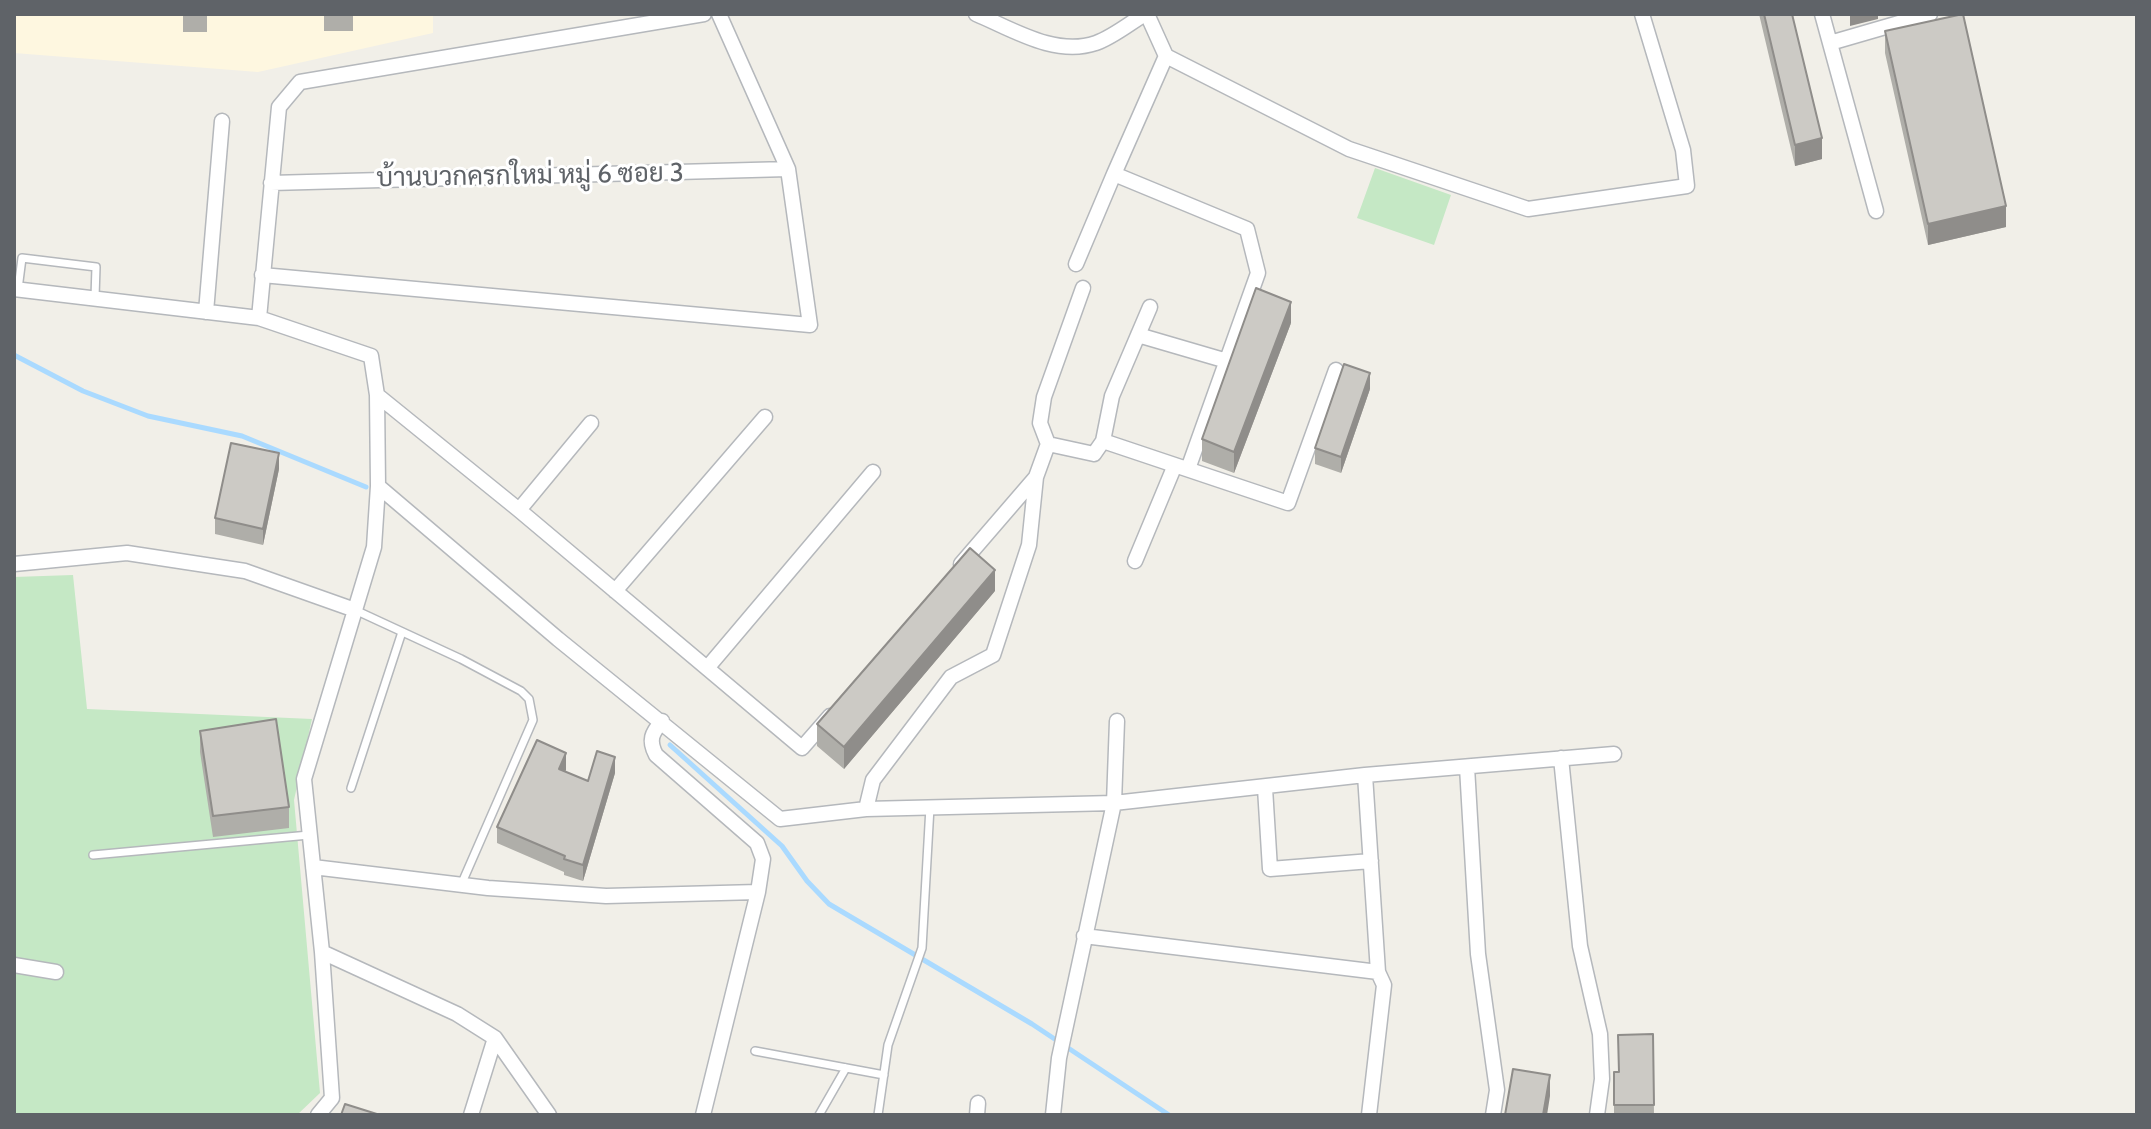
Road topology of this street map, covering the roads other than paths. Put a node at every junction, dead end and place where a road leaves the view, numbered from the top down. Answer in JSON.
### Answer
{"nodes":[{"id":1,"x":704,"y":14,"type":"edge"},
{"id":2,"x":719,"y":14,"type":"edge"},
{"id":3,"x":976,"y":14,"type":"edge"},
{"id":4,"x":1146,"y":14,"type":"edge"},
{"id":5,"x":1642,"y":14,"type":"edge"},
{"id":6,"x":1822,"y":14,"type":"edge"},
{"id":7,"x":1930,"y":14,"type":"edge"},
{"id":8,"x":1830,"y":43,"type":"junction"},
{"id":9,"x":1166,"y":56,"type":"junction"},
{"id":10,"x":222,"y":121,"type":"dead end"},
{"id":11,"x":788,"y":169,"type":"junction"},
{"id":12,"x":1114,"y":174,"type":"junction"},
{"id":13,"x":271,"y":183,"type":"junction"},
{"id":14,"x":1876,"y":211,"type":"dead end"},
{"id":15,"x":1076,"y":264,"type":"dead end"},
{"id":16,"x":262,"y":275,"type":"junction"},
{"id":17,"x":1083,"y":288,"type":"dead end"},
{"id":18,"x":16,"y":289,"type":"edge"},
{"id":19,"x":95,"y":297,"type":"junction"},
{"id":20,"x":1150,"y":307,"type":"dead end"},
{"id":21,"x":206,"y":312,"type":"junction"},
{"id":22,"x":259,"y":318,"type":"junction"},
{"id":23,"x":1138,"y":335,"type":"junction"},
{"id":24,"x":1227,"y":361,"type":"junction"},
{"id":25,"x":1336,"y":370,"type":"dead end"},
{"id":26,"x":377,"y":395,"type":"junction"},
{"id":27,"x":765,"y":417,"type":"dead end"},
{"id":28,"x":591,"y":423,"type":"dead end"},
{"id":29,"x":1103,"y":441,"type":"junction"},
{"id":30,"x":1048,"y":444,"type":"junction"},
{"id":31,"x":1181,"y":467,"type":"junction"},
{"id":32,"x":873,"y":472,"type":"dead end"},
{"id":33,"x":1036,"y":477,"type":"junction"},
{"id":34,"x":378,"y":486,"type":"junction"},
{"id":35,"x":519,"y":510,"type":"junction"},
{"id":36,"x":1135,"y":561,"type":"dead end"},
{"id":37,"x":14,"y":564,"type":"edge"},
{"id":38,"x":955,"y":571,"type":"edge"},
{"id":39,"x":615,"y":591,"type":"junction"},
{"id":40,"x":355,"y":610,"type":"junction"},
{"id":41,"x":402,"y":632,"type":"junction"},
{"id":42,"x":708,"y":667,"type":"junction"},
{"id":43,"x":843,"y":701,"type":"edge"},
{"id":44,"x":662,"y":721,"type":"junction"},
{"id":45,"x":1117,"y":721,"type":"dead end"},
{"id":46,"x":1614,"y":754,"type":"dead end"},
{"id":47,"x":1561,"y":758,"type":"junction"},
{"id":48,"x":1467,"y":767,"type":"junction"},
{"id":49,"x":1365,"y":775,"type":"junction"},
{"id":50,"x":351,"y":788,"type":"dead end"},
{"id":51,"x":1265,"y":788,"type":"junction"},
{"id":52,"x":1114,"y":803,"type":"junction"},
{"id":53,"x":930,"y":807,"type":"junction"},
{"id":54,"x":866,"y":809,"type":"junction"},
{"id":55,"x":309,"y":835,"type":"junction"},
{"id":56,"x":93,"y":855,"type":"dead end"},
{"id":57,"x":1371,"y":861,"type":"junction"},
{"id":58,"x":313,"y":867,"type":"junction"},
{"id":59,"x":461,"y":885,"type":"junction"},
{"id":60,"x":758,"y":892,"type":"junction"},
{"id":61,"x":1084,"y":936,"type":"junction"},
{"id":62,"x":322,"y":952,"type":"junction"},
{"id":63,"x":14,"y":965,"type":"edge"},
{"id":64,"x":56,"y":972,"type":"dead end"},
{"id":65,"x":1378,"y":972,"type":"junction"},
{"id":66,"x":495,"y":1038,"type":"junction"},
{"id":67,"x":755,"y":1051,"type":"dead end"},
{"id":68,"x":846,"y":1068,"type":"junction"},
{"id":69,"x":884,"y":1075,"type":"junction"},
{"id":70,"x":318,"y":1115,"type":"edge"},
{"id":71,"x":471,"y":1115,"type":"edge"},
{"id":72,"x":549,"y":1115,"type":"edge"},
{"id":73,"x":703,"y":1115,"type":"edge"},
{"id":74,"x":819,"y":1115,"type":"edge"},
{"id":75,"x":878,"y":1115,"type":"edge"},
{"id":76,"x":1053,"y":1115,"type":"edge"},
{"id":77,"x":1369,"y":1115,"type":"edge"},
{"id":78,"x":1493,"y":1115,"type":"edge"},
{"id":79,"x":1597,"y":1115,"type":"edge"}],
"edges":[{"from":1,"to":13,"type":"street"},
{"from":2,"to":11,"type":"street"},
{"from":3,"to":4,"type":"street"},
{"from":4,"to":9,"type":"street"},
{"from":5,"to":9,"type":"street"},
{"from":6,"to":8,"type":"street"},
{"from":7,"to":8,"type":"street"},
{"from":8,"to":14,"type":"street"},
{"from":9,"to":12,"type":"street"},
{"from":10,"to":21,"type":"street"},
{"from":11,"to":13,"type":"street","name":"บ้านบวกครกใหม่ หมู่ 6 ซอย 3"},
{"from":11,"to":16,"type":"street"},
{"from":12,"to":15,"type":"street"},
{"from":12,"to":24,"type":"street"},
{"from":13,"to":16,"type":"street"},
{"from":16,"to":22,"type":"street"},
{"from":17,"to":30,"type":"street"},
{"from":18,"to":19,"type":"street"},
{"from":18,"to":19,"type":"lane"},
{"from":19,"to":21,"type":"street"},
{"from":20,"to":23,"type":"street"},
{"from":21,"to":22,"type":"street"},
{"from":22,"to":26,"type":"street"},
{"from":23,"to":24,"type":"street"},
{"from":23,"to":29,"type":"street"},
{"from":24,"to":31,"type":"street"},
{"from":25,"to":31,"type":"street"},
{"from":26,"to":34,"type":"street"},
{"from":26,"to":35,"type":"street"},
{"from":27,"to":39,"type":"street"},
{"from":28,"to":35,"type":"street"},
{"from":29,"to":30,"type":"street"},
{"from":29,"to":31,"type":"street"},
{"from":30,"to":33,"type":"street"},
{"from":31,"to":36,"type":"street"},
{"from":32,"to":42,"type":"street"},
{"from":33,"to":38,"type":"street"},
{"from":33,"to":54,"type":"street"},
{"from":34,"to":40,"type":"street"},
{"from":34,"to":44,"type":"street"},
{"from":35,"to":39,"type":"street"},
{"from":37,"to":40,"type":"street"},
{"from":39,"to":42,"type":"street"},
{"from":40,"to":41,"type":"lane"},
{"from":40,"to":55,"type":"street"},
{"from":41,"to":50,"type":"lane"},
{"from":41,"to":59,"type":"lane"},
{"from":42,"to":43,"type":"street"},
{"from":44,"to":54,"type":"street"},
{"from":44,"to":60,"type":"street"},
{"from":45,"to":52,"type":"street"},
{"from":46,"to":47,"type":"street"},
{"from":47,"to":48,"type":"street"},
{"from":47,"to":79,"type":"street"},
{"from":48,"to":49,"type":"street"},
{"from":48,"to":78,"type":"street"},
{"from":49,"to":51,"type":"street"},
{"from":49,"to":57,"type":"street"},
{"from":51,"to":52,"type":"street"},
{"from":51,"to":57,"type":"street"},
{"from":52,"to":53,"type":"street"},
{"from":52,"to":61,"type":"street"},
{"from":53,"to":54,"type":"street"},
{"from":53,"to":69,"type":"lane"},
{"from":55,"to":56,"type":"lane"},
{"from":55,"to":58,"type":"street"},
{"from":57,"to":65,"type":"street"},
{"from":58,"to":59,"type":"street"},
{"from":58,"to":62,"type":"street"},
{"from":59,"to":60,"type":"street"},
{"from":60,"to":73,"type":"street"},
{"from":61,"to":65,"type":"street"},
{"from":61,"to":76,"type":"street"},
{"from":62,"to":66,"type":"street"},
{"from":62,"to":70,"type":"street"},
{"from":63,"to":64,"type":"street"},
{"from":65,"to":77,"type":"street"},
{"from":66,"to":71,"type":"street"},
{"from":66,"to":72,"type":"street"},
{"from":67,"to":68,"type":"lane"},
{"from":68,"to":69,"type":"lane"},
{"from":68,"to":74,"type":"lane"},
{"from":69,"to":75,"type":"lane"}]}
